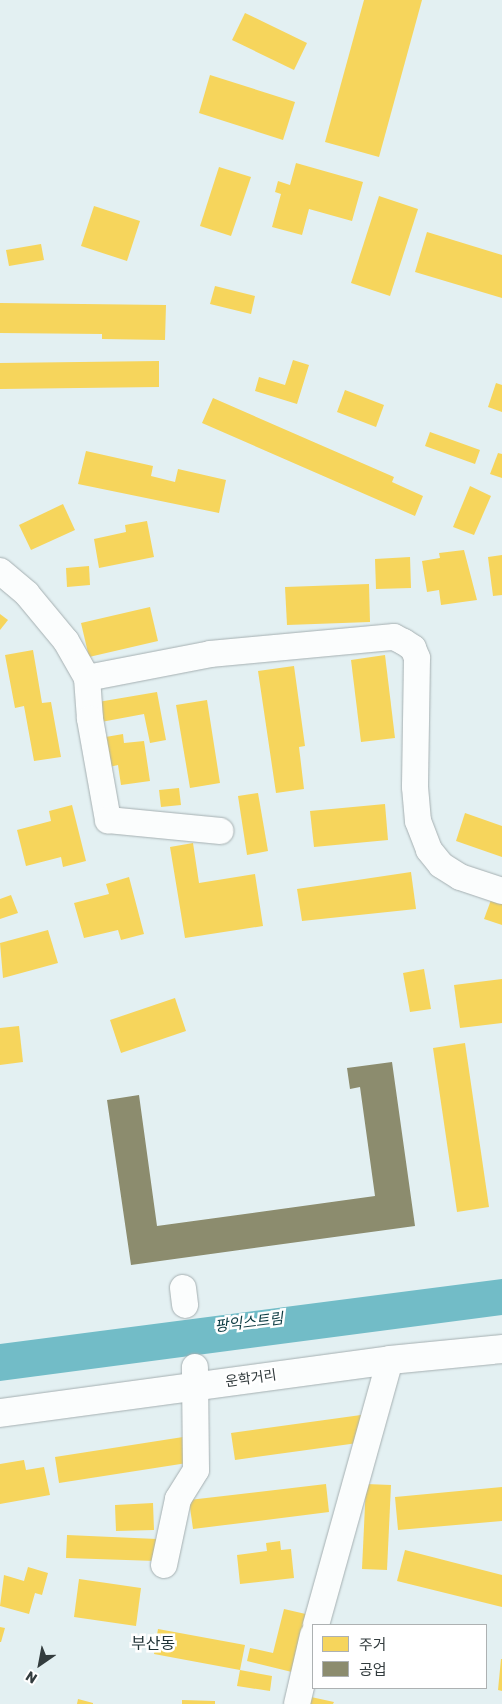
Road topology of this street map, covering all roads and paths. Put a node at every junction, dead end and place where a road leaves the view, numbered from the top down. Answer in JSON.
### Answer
{"nodes":[{"id":1,"x":0,"y":571,"type":"edge"},
{"id":2,"x":87,"y":678,"type":"junction"},
{"id":3,"x":220,"y":831,"type":"dead end"},
{"id":4,"x":502,"y":891,"type":"edge"},
{"id":5,"x":502,"y":1349,"type":"edge"},
{"id":6,"x":390,"y":1360,"type":"junction"},
{"id":7,"x":195,"y":1377,"type":"junction"},
{"id":8,"x":0,"y":1413,"type":"edge"},
{"id":9,"x":164,"y":1564,"type":"dead end"},
{"id":10,"x":316,"y":1624,"type":"edge"},
{"id":11,"x":312,"y":1639,"type":"edge"},
{"id":12,"x":297,"y":1704,"type":"edge"}],
"edges":[{"from":1,"to":2,"type":"street"},
{"from":2,"to":3,"type":"street"},
{"from":2,"to":4,"type":"street"},
{"from":5,"to":6,"type":"main road","name":"운학거리"},
{"from":6,"to":7,"type":"main road","name":"운학거리"},
{"from":6,"to":10,"type":"street"},
{"from":7,"to":8,"type":"main road","name":"운학거리"},
{"from":7,"to":9,"type":"street"},
{"from":11,"to":12,"type":"street"}]}
